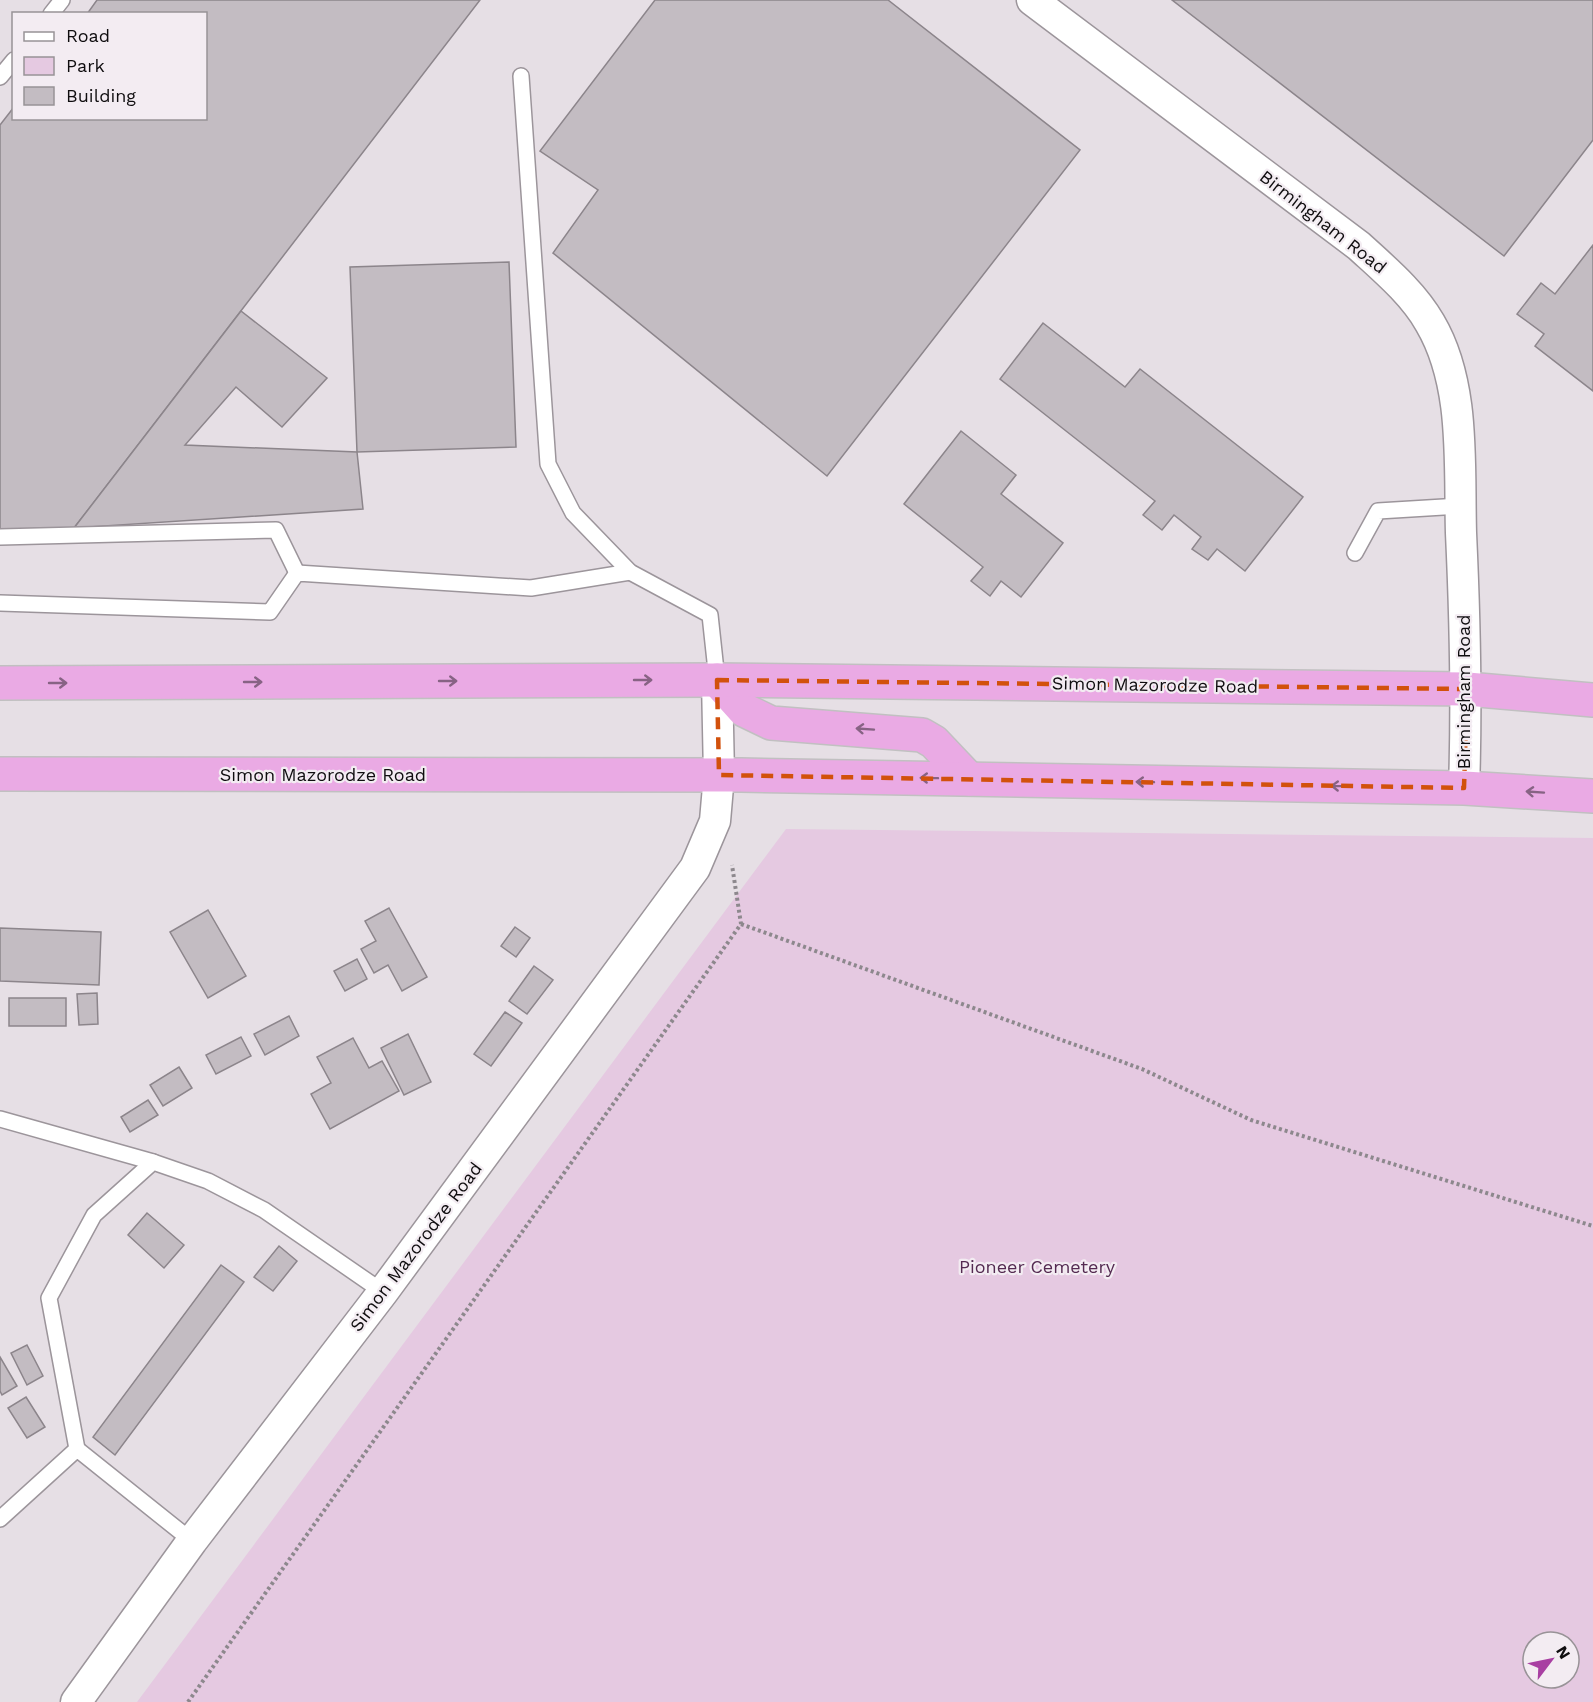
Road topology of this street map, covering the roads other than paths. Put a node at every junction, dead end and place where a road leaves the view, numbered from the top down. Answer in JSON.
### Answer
{"nodes":[{"id":1,"x":62,"y":0,"type":"edge"},
{"id":2,"x":1049,"y":5,"type":"edge"},
{"id":3,"x":53,"y":12,"type":"edge"},
{"id":4,"x":12,"y":62,"type":"edge"},
{"id":5,"x":522,"y":76,"type":"dead end"},
{"id":6,"x":0,"y":77,"type":"edge"},
{"id":7,"x":1460,"y":506,"type":"junction"},
{"id":8,"x":0,"y":537,"type":"edge"},
{"id":9,"x":1355,"y":553,"type":"dead end"},
{"id":10,"x":630,"y":572,"type":"junction"},
{"id":11,"x":297,"y":573,"type":"junction"},
{"id":12,"x":0,"y":603,"type":"edge"},
{"id":13,"x":717,"y":680,"type":"junction"},
{"id":14,"x":0,"y":683,"type":"edge"},
{"id":15,"x":1467,"y":688,"type":"junction"},
{"id":16,"x":1593,"y":700,"type":"edge"},
{"id":17,"x":0,"y":774,"type":"edge"},
{"id":18,"x":718,"y":776,"type":"junction"},
{"id":19,"x":969,"y":779,"type":"junction"},
{"id":20,"x":1464,"y":788,"type":"junction"},
{"id":21,"x":1593,"y":796,"type":"edge"},
{"id":22,"x":0,"y":1119,"type":"edge"},
{"id":23,"x":153,"y":1162,"type":"junction"},
{"id":24,"x":383,"y":1292,"type":"junction"},
{"id":25,"x":77,"y":1449,"type":"junction"},
{"id":26,"x":0,"y":1519,"type":"edge"},
{"id":27,"x":192,"y":1541,"type":"junction"},
{"id":28,"x":76,"y":1702,"type":"edge"}],
"edges":[{"from":1,"to":3,"type":"lane"},
{"from":2,"to":7,"type":"street","name":"Birmingham Road"},
{"from":4,"to":6,"type":"lane"},
{"from":5,"to":10,"type":"lane"},
{"from":7,"to":9,"type":"lane"},
{"from":7,"to":15,"type":"street","name":"Birmingham Road"},
{"from":8,"to":11,"type":"lane"},
{"from":10,"to":11,"type":"lane"},
{"from":10,"to":13,"type":"lane"},
{"from":11,"to":12,"type":"lane"},
{"from":14,"to":13,"type":"highway","name":"Simon Mazorodze Road","one_way":true},
{"from":13,"to":15,"type":"highway","name":"Simon Mazorodze Road"},
{"from":13,"to":18,"type":"street","name":"Simon Mazorodze Road"},
{"from":19,"to":13,"type":"highway","one_way":true},
{"from":15,"to":16,"type":"highway","name":"Simon Mazorodze Road"},
{"from":15,"to":20,"type":"street","name":"Birmingham Road"},
{"from":17,"to":18,"type":"highway","name":"Simon Mazorodze Road"},
{"from":19,"to":18,"type":"highway","name":"Simon Mazorodze Road","one_way":true},
{"from":18,"to":24,"type":"street","name":"Simon Mazorodze Road"},
{"from":20,"to":19,"type":"highway","name":"Simon Mazorodze Road","one_way":true},
{"from":21,"to":20,"type":"highway","name":"Simon Mazorodze Road","one_way":true},
{"from":22,"to":23,"type":"lane"},
{"from":23,"to":24,"type":"lane"},
{"from":23,"to":25,"type":"lane"},
{"from":24,"to":27,"type":"street","name":"Simon Mazorodze Road"},
{"from":25,"to":26,"type":"lane"},
{"from":25,"to":27,"type":"lane"},
{"from":27,"to":28,"type":"street","name":"Simon Mazorodze Road"}]}
